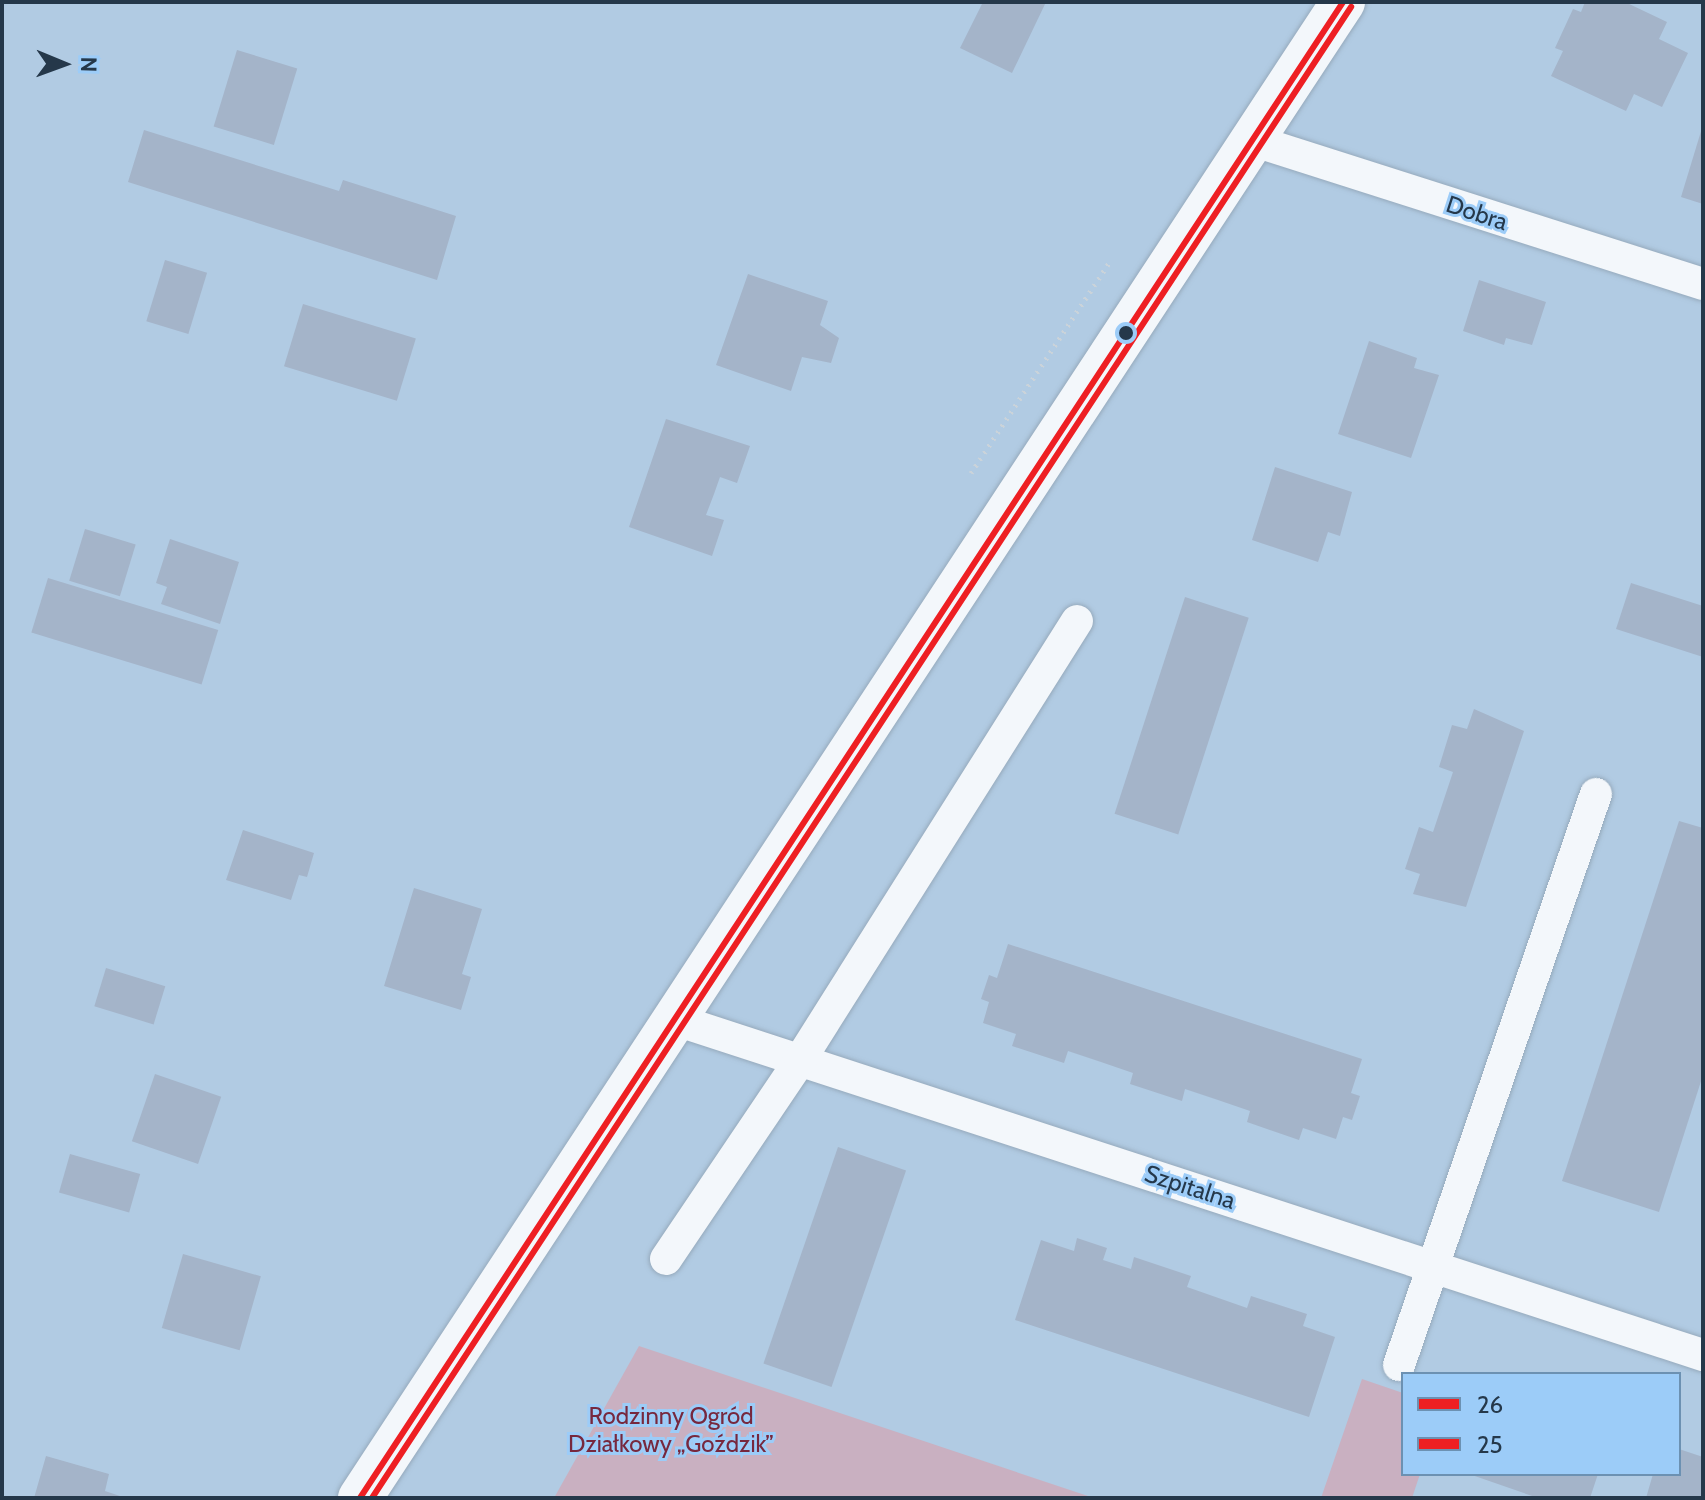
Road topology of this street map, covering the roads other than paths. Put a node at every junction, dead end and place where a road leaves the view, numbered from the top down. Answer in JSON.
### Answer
{"nodes":[{"id":1,"x":1343,"y":2,"type":"edge"},
{"id":2,"x":1252,"y":140,"type":"junction"},
{"id":3,"x":1703,"y":284,"type":"edge"},
{"id":4,"x":1077,"y":621,"type":"dead end"},
{"id":5,"x":1596,"y":794,"type":"dead end"},
{"id":6,"x":676,"y":1020,"type":"junction"},
{"id":7,"x":800,"y":1060,"type":"junction"},
{"id":8,"x":666,"y":1259,"type":"dead end"},
{"id":9,"x":1434,"y":1267,"type":"junction"},
{"id":10,"x":1703,"y":1355,"type":"edge"},
{"id":11,"x":1399,"y":1365,"type":"dead end"},
{"id":12,"x":360,"y":1498,"type":"edge"}],
"edges":[{"from":1,"to":2,"type":"street"},
{"from":2,"to":3,"type":"lane","name":"Dobra"},
{"from":2,"to":6,"type":"street"},
{"from":4,"to":7,"type":"lane"},
{"from":5,"to":9,"type":"lane"},
{"from":6,"to":7,"type":"lane","name":"Szpitalna"},
{"from":6,"to":12,"type":"street"},
{"from":7,"to":8,"type":"lane"},
{"from":7,"to":9,"type":"lane","name":"Szpitalna"},
{"from":9,"to":10,"type":"lane","name":"Szpitalna"},
{"from":9,"to":11,"type":"lane"}]}
